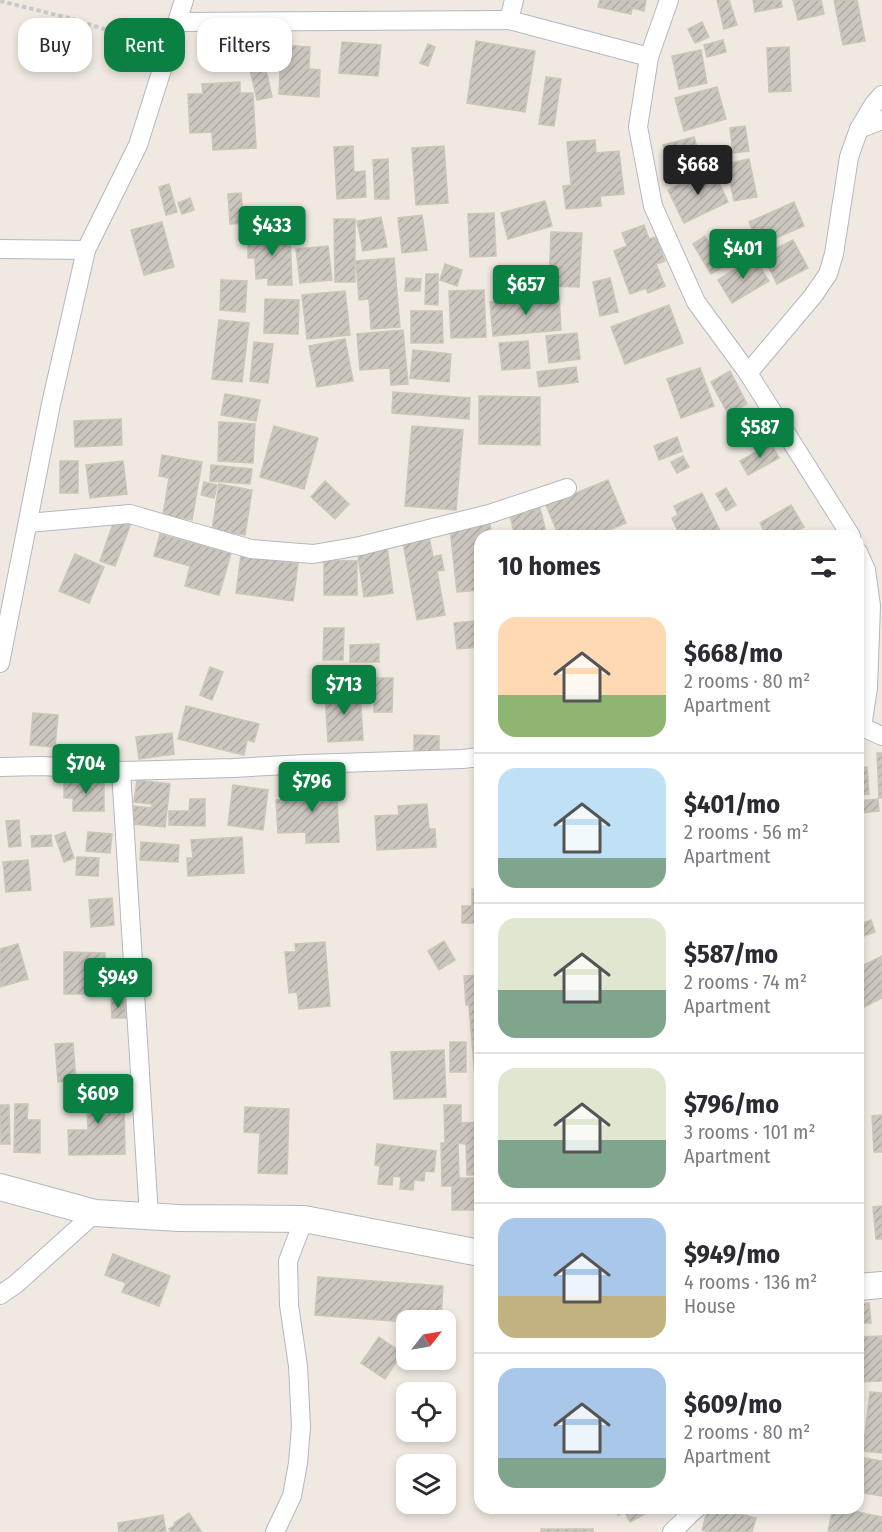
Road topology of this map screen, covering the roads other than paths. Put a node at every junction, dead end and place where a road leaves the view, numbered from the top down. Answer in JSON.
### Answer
{"nodes":[{"id":1,"x":184,"y":0,"type":"edge"},
{"id":2,"x":514,"y":0,"type":"edge"},
{"id":3,"x":669,"y":0,"type":"edge"},
{"id":4,"x":178,"y":18,"type":"edge"},
{"id":5,"x":509,"y":20,"type":"junction"},
{"id":6,"x":185,"y":22,"type":"edge"},
{"id":7,"x":649,"y":57,"type":"junction"},
{"id":8,"x":161,"y":72,"type":"edge"},
{"id":9,"x":882,"y":95,"type":"edge"},
{"id":10,"x":882,"y":120,"type":"edge"},
{"id":11,"x":859,"y":129,"type":"junction"},
{"id":12,"x":0,"y":249,"type":"edge"},
{"id":13,"x":86,"y":250,"type":"junction"},
{"id":14,"x":748,"y":373,"type":"junction"},
{"id":15,"x":567,"y":488,"type":"dead end"},
{"id":16,"x":28,"y":523,"type":"junction"},
{"id":17,"x":847,"y":530,"type":"edge"},
{"id":18,"x":874,"y":566,"type":"edge"},
{"id":19,"x":9,"y":575,"type":"edge"},
{"id":20,"x":0,"y":663,"type":"edge"},
{"id":21,"x":864,"y":708,"type":"edge"},
{"id":22,"x":864,"y":729,"type":"edge"},
{"id":23,"x":882,"y":736,"type":"edge"},
{"id":24,"x":474,"y":758,"type":"edge"},
{"id":25,"x":0,"y":767,"type":"edge"},
{"id":26,"x":121,"y":771,"type":"junction"},
{"id":27,"x":0,"y":1187,"type":"edge"},
{"id":28,"x":95,"y":1213,"type":"junction"},
{"id":29,"x":149,"y":1216,"type":"junction"},
{"id":30,"x":304,"y":1219,"type":"junction"},
{"id":31,"x":474,"y":1252,"type":"edge"},
{"id":32,"x":882,"y":1285,"type":"edge"},
{"id":33,"x":864,"y":1286,"type":"edge"},
{"id":34,"x":0,"y":1294,"type":"edge"},
{"id":35,"x":689,"y":1514,"type":"edge"},
{"id":36,"x":275,"y":1532,"type":"edge"},
{"id":37,"x":672,"y":1532,"type":"edge"}],
"edges":[{"from":1,"to":4,"type":"street"},
{"from":2,"to":5,"type":"street"},
{"from":3,"to":7,"type":"street"},
{"from":5,"to":6,"type":"street"},
{"from":5,"to":7,"type":"street"},
{"from":7,"to":14,"type":"street"},
{"from":8,"to":13,"type":"street"},
{"from":9,"to":11,"type":"street"},
{"from":10,"to":11,"type":"street"},
{"from":11,"to":14,"type":"street"},
{"from":12,"to":13,"type":"street"},
{"from":13,"to":16,"type":"street"},
{"from":14,"to":17,"type":"street"},
{"from":15,"to":16,"type":"street"},
{"from":16,"to":19,"type":"street"},
{"from":18,"to":21,"type":"street"},
{"from":19,"to":20,"type":"street"},
{"from":22,"to":23,"type":"street"},
{"from":24,"to":26,"type":"street"},
{"from":25,"to":26,"type":"street"},
{"from":26,"to":29,"type":"street"},
{"from":27,"to":28,"type":"street"},
{"from":28,"to":29,"type":"street"},
{"from":28,"to":34,"type":"street"},
{"from":29,"to":30,"type":"street"},
{"from":30,"to":31,"type":"street"},
{"from":30,"to":36,"type":"street"},
{"from":32,"to":33,"type":"street"},
{"from":35,"to":37,"type":"street"}]}
